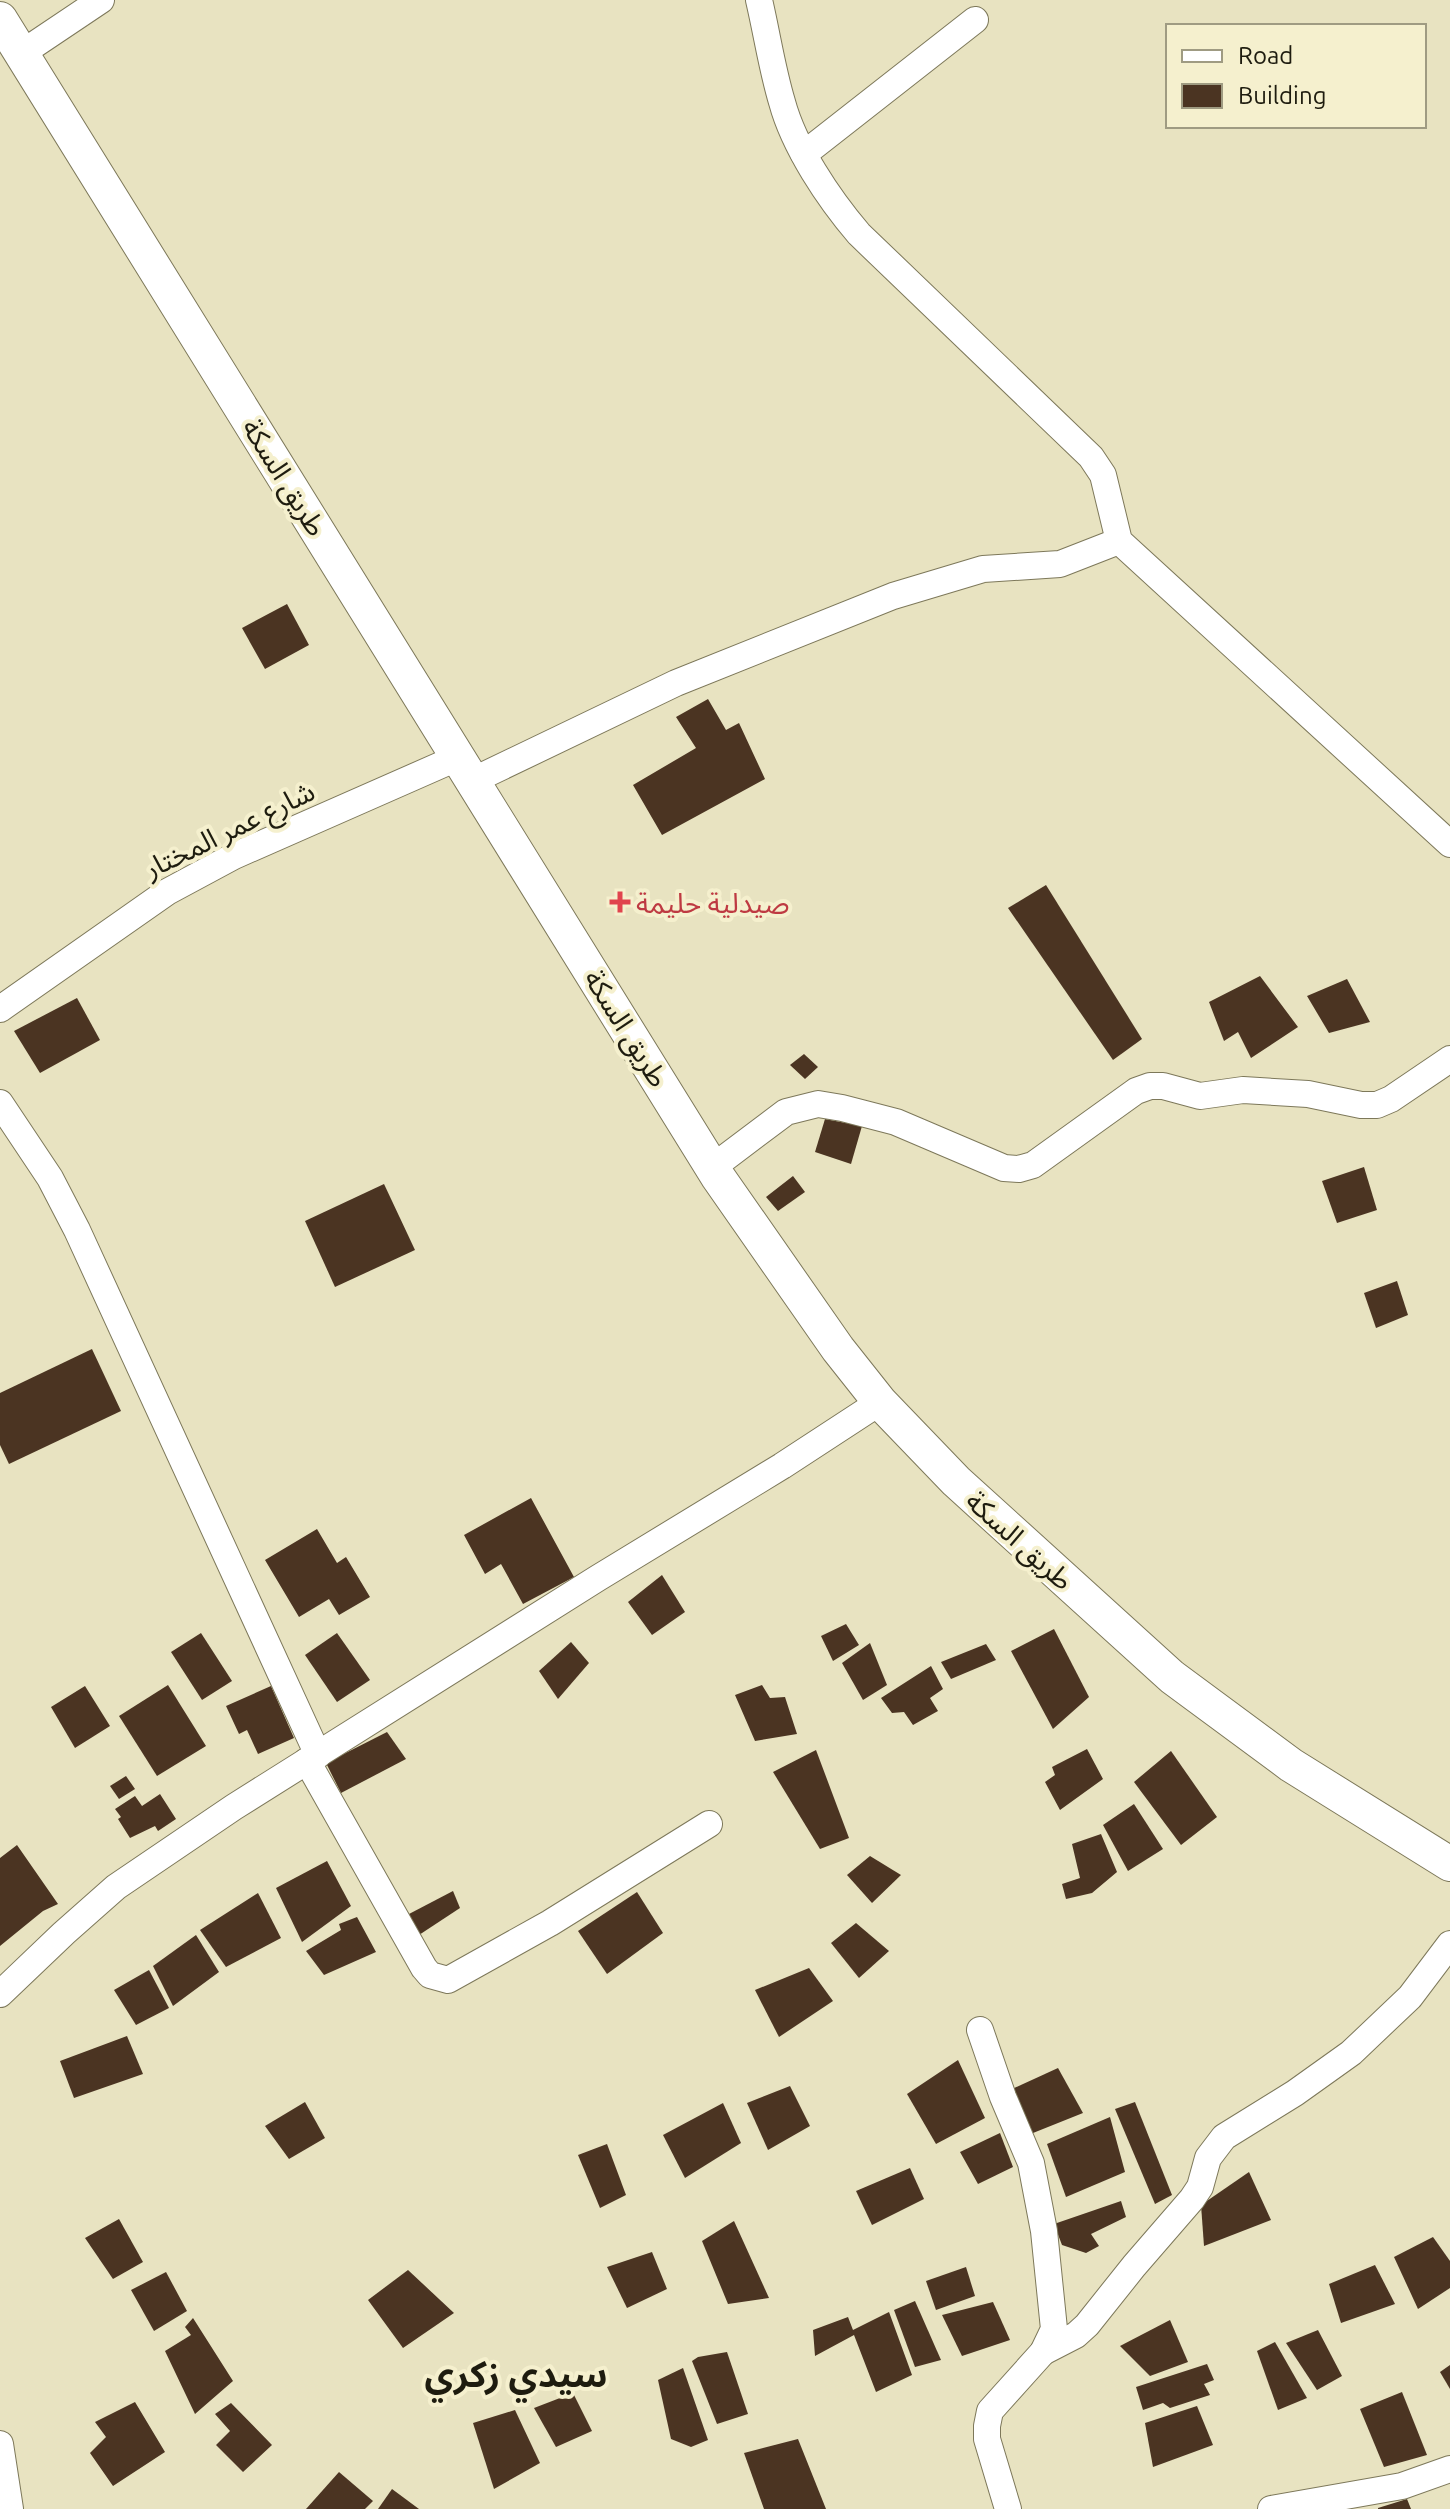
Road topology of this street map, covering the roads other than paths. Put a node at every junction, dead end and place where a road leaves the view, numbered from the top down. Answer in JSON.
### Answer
{"nodes":[{"id":1,"x":101,"y":0,"type":"edge"},
{"id":2,"x":759,"y":0,"type":"edge"},
{"id":3,"x":0,"y":19,"type":"edge"},
{"id":4,"x":975,"y":20,"type":"dead end"},
{"id":5,"x":22,"y":53,"type":"junction"},
{"id":6,"x":804,"y":154,"type":"junction"},
{"id":7,"x":1119,"y":541,"type":"junction"},
{"id":8,"x":466,"y":769,"type":"junction"},
{"id":9,"x":1450,"y":844,"type":"edge"},
{"id":10,"x":0,"y":1009,"type":"edge"},
{"id":11,"x":1450,"y":1059,"type":"edge"},
{"id":12,"x":0,"y":1103,"type":"edge"},
{"id":13,"x":713,"y":1167,"type":"junction"},
{"id":14,"x":880,"y":1402,"type":"junction"},
{"id":15,"x":313,"y":1758,"type":"junction"},
{"id":16,"x":709,"y":1824,"type":"dead end"},
{"id":17,"x":1450,"y":1864,"type":"edge"},
{"id":18,"x":1450,"y":1944,"type":"edge"},
{"id":19,"x":0,"y":1994,"type":"edge"},
{"id":20,"x":980,"y":2030,"type":"dead end"},
{"id":21,"x":1043,"y":2352,"type":"junction"},
{"id":22,"x":0,"y":2444,"type":"edge"},
{"id":23,"x":1450,"y":2469,"type":"edge"},
{"id":24,"x":10,"y":2509,"type":"edge"},
{"id":25,"x":1008,"y":2509,"type":"edge"},
{"id":26,"x":1271,"y":2509,"type":"edge"}],
"edges":[{"from":1,"to":5,"type":"street"},
{"from":2,"to":6,"type":"street"},
{"from":3,"to":5,"type":"main road","name":"طريق السكة"},
{"from":4,"to":6,"type":"street"},
{"from":5,"to":8,"type":"main road","name":"طريق السكة"},
{"from":6,"to":7,"type":"street"},
{"from":7,"to":8,"type":"street","name":"شارع عمر المختار"},
{"from":7,"to":9,"type":"street"},
{"from":8,"to":10,"type":"street","name":"شارع عمر المختار"},
{"from":8,"to":13,"type":"main road","name":"طريق السكة"},
{"from":11,"to":13,"type":"street"},
{"from":12,"to":15,"type":"street"},
{"from":13,"to":14,"type":"main road","name":"طريق السكة"},
{"from":14,"to":15,"type":"street"},
{"from":14,"to":17,"type":"main road","name":"طريق السكة"},
{"from":15,"to":16,"type":"street"},
{"from":15,"to":19,"type":"street"},
{"from":18,"to":21,"type":"street"},
{"from":20,"to":21,"type":"street"},
{"from":21,"to":25,"type":"street"},
{"from":22,"to":24,"type":"street"},
{"from":23,"to":26,"type":"street"}]}
